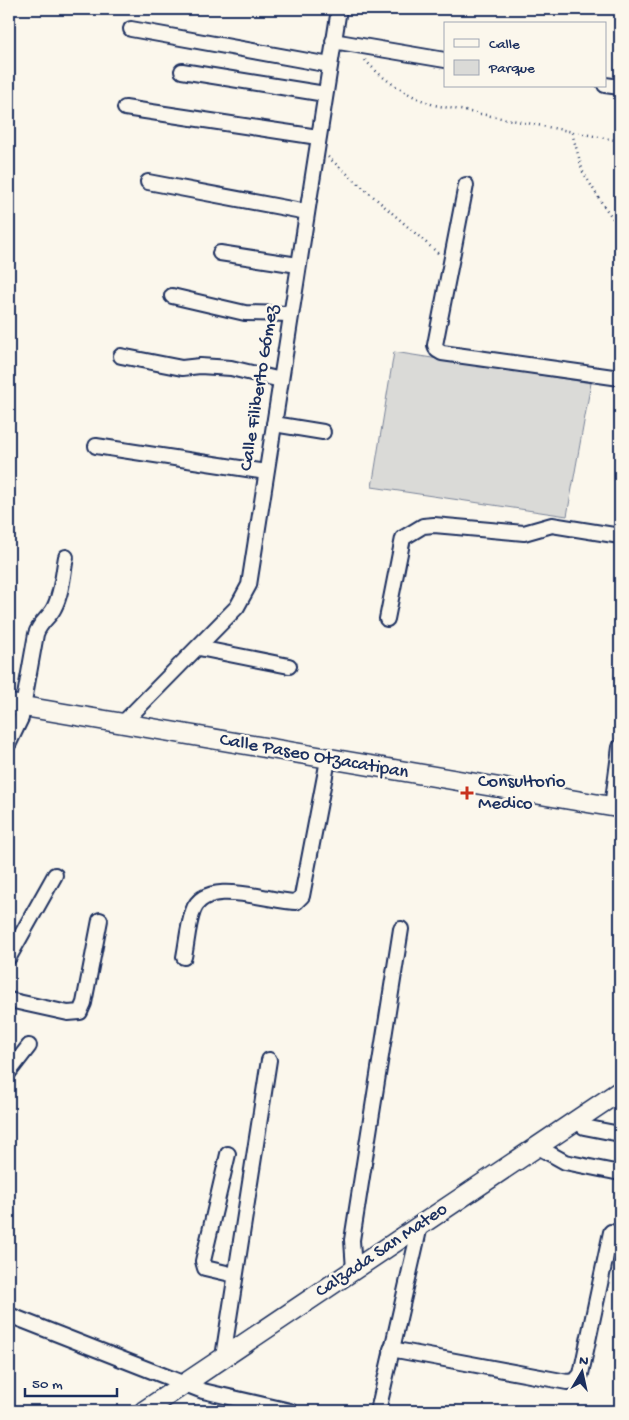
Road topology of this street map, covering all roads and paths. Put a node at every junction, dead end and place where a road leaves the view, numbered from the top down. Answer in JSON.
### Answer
{"nodes":[{"id":1,"x":339,"y":9,"type":"edge"},
{"id":2,"x":131,"y":29,"type":"dead end"},
{"id":3,"x":334,"y":41,"type":"junction"},
{"id":4,"x":352,"y":44,"type":"junction"},
{"id":5,"x":444,"y":60,"type":"edge"},
{"id":6,"x":330,"y":65,"type":"junction"},
{"id":7,"x":182,"y":71,"type":"dead end"},
{"id":8,"x":606,"y":85,"type":"edge"},
{"id":9,"x":620,"y":87,"type":"edge"},
{"id":10,"x":325,"y":94,"type":"junction"},
{"id":11,"x":125,"y":108,"type":"dead end"},
{"id":12,"x":572,"y":132,"type":"junction"},
{"id":13,"x":620,"y":141,"type":"edge"},
{"id":14,"x":317,"y":142,"type":"junction"},
{"id":15,"x":148,"y":182,"type":"dead end"},
{"id":16,"x":466,"y":185,"type":"dead end"},
{"id":17,"x":307,"y":212,"type":"junction"},
{"id":18,"x":620,"y":228,"type":"edge"},
{"id":19,"x":220,"y":253,"type":"dead end"},
{"id":20,"x":451,"y":264,"type":"junction"},
{"id":21,"x":298,"y":265,"type":"junction"},
{"id":22,"x":172,"y":296,"type":"dead end"},
{"id":23,"x":291,"y":314,"type":"junction"},
{"id":24,"x":121,"y":356,"type":"dead end"},
{"id":25,"x":620,"y":378,"type":"edge"},
{"id":26,"x":281,"y":380,"type":"junction"},
{"id":27,"x":274,"y":424,"type":"junction"},
{"id":28,"x":323,"y":432,"type":"dead end"},
{"id":29,"x":96,"y":446,"type":"dead end"},
{"id":30,"x":266,"y":472,"type":"junction"},
{"id":31,"x":620,"y":536,"type":"edge"},
{"id":32,"x":66,"y":557,"type":"dead end"},
{"id":33,"x":387,"y":619,"type":"dead end"},
{"id":34,"x":199,"y":648,"type":"junction"},
{"id":35,"x":288,"y":666,"type":"dead end"},
{"id":36,"x":16,"y":705,"type":"edge"},
{"id":37,"x":122,"y":724,"type":"junction"},
{"id":38,"x":9,"y":743,"type":"edge"},
{"id":39,"x":620,"y":747,"type":"edge"},
{"id":40,"x":328,"y":760,"type":"junction"},
{"id":41,"x":616,"y":808,"type":"edge"},
{"id":42,"x":55,"y":875,"type":"dead end"},
{"id":43,"x":100,"y":920,"type":"dead end"},
{"id":44,"x":401,"y":929,"type":"dead end"},
{"id":45,"x":9,"y":957,"type":"edge"},
{"id":46,"x":184,"y":957,"type":"dead end"},
{"id":47,"x":9,"y":1000,"type":"edge"},
{"id":48,"x":29,"y":1046,"type":"dead end"},
{"id":49,"x":269,"y":1060,"type":"dead end"},
{"id":50,"x":9,"y":1072,"type":"edge"},
{"id":51,"x":620,"y":1091,"type":"edge"},
{"id":52,"x":577,"y":1121,"type":"junction"},
{"id":53,"x":620,"y":1134,"type":"edge"},
{"id":54,"x":538,"y":1147,"type":"junction"},
{"id":55,"x":228,"y":1154,"type":"dead end"},
{"id":56,"x":620,"y":1173,"type":"edge"},
{"id":57,"x":420,"y":1226,"type":"junction"},
{"id":58,"x":611,"y":1232,"type":"dead end"},
{"id":59,"x":354,"y":1270,"type":"junction"},
{"id":60,"x":235,"y":1275,"type":"junction"},
{"id":61,"x":9,"y":1315,"type":"edge"},
{"id":62,"x":391,"y":1349,"type":"junction"},
{"id":63,"x":223,"y":1357,"type":"junction"},
{"id":64,"x":186,"y":1384,"type":"junction"},
{"id":65,"x":144,"y":1411,"type":"edge"},
{"id":66,"x":290,"y":1411,"type":"edge"},
{"id":67,"x":378,"y":1411,"type":"edge"}],
"edges":[{"from":1,"to":3,"type":"street","name":"Calle Filiberto Gómez"},
{"from":2,"to":6,"type":"street"},
{"from":3,"to":4,"type":"street"},
{"from":3,"to":6,"type":"street","name":"Calle Filiberto Gómez"},
{"from":4,"to":5,"type":"street"},
{"from":4,"to":12,"type":"path"},
{"from":6,"to":10,"type":"street","name":"Calle Filiberto Gómez"},
{"from":7,"to":10,"type":"street"},
{"from":8,"to":9,"type":"street"},
{"from":10,"to":14,"type":"street","name":"Calle Filiberto Gómez"},
{"from":11,"to":14,"type":"street"},
{"from":12,"to":13,"type":"path"},
{"from":12,"to":18,"type":"path"},
{"from":14,"to":17,"type":"street","name":"Calle Filiberto Gómez"},
{"from":14,"to":20,"type":"path"},
{"from":15,"to":17,"type":"street"},
{"from":16,"to":20,"type":"street"},
{"from":17,"to":21,"type":"street","name":"Calle Filiberto Gómez"},
{"from":19,"to":21,"type":"street"},
{"from":20,"to":25,"type":"street"},
{"from":21,"to":23,"type":"street","name":"Calle Filiberto Gómez"},
{"from":22,"to":23,"type":"street"},
{"from":23,"to":26,"type":"street","name":"Calle Filiberto Gómez"},
{"from":24,"to":26,"type":"street"},
{"from":26,"to":27,"type":"street","name":"Calle Filiberto Gómez"},
{"from":27,"to":28,"type":"street"},
{"from":27,"to":30,"type":"street","name":"Calle Filiberto Gómez"},
{"from":29,"to":30,"type":"street"},
{"from":30,"to":34,"type":"street","name":"Calle Filiberto Gómez"},
{"from":31,"to":33,"type":"street"},
{"from":32,"to":36,"type":"street"},
{"from":34,"to":35,"type":"street"},
{"from":34,"to":37,"type":"street","name":"Calle Filiberto Gómez"},
{"from":36,"to":37,"type":"main road","name":"Calle Paseo Otzacatipan"},
{"from":36,"to":38,"type":"street"},
{"from":37,"to":40,"type":"main road","name":"Calle Paseo Otzacatipan"},
{"from":39,"to":41,"type":"street"},
{"from":40,"to":41,"type":"main road","name":"Calle Paseo Otzacatipan"},
{"from":40,"to":46,"type":"street"},
{"from":42,"to":45,"type":"street"},
{"from":43,"to":47,"type":"street"},
{"from":44,"to":59,"type":"street"},
{"from":48,"to":50,"type":"street"},
{"from":49,"to":60,"type":"street"},
{"from":51,"to":52,"type":"main road","name":"Calzada San Mateo"},
{"from":52,"to":53,"type":"street"},
{"from":52,"to":54,"type":"main road","name":"Calzada San Mateo"},
{"from":54,"to":56,"type":"street"},
{"from":54,"to":57,"type":"main road","name":"Calzada San Mateo"},
{"from":55,"to":60,"type":"street"},
{"from":57,"to":59,"type":"main road","name":"Calzada San Mateo"},
{"from":57,"to":62,"type":"street"},
{"from":58,"to":62,"type":"street"},
{"from":59,"to":63,"type":"main road","name":"Calzada San Mateo"},
{"from":60,"to":63,"type":"street"},
{"from":61,"to":64,"type":"street"},
{"from":62,"to":67,"type":"street"},
{"from":63,"to":64,"type":"main road","name":"Calzada San Mateo"},
{"from":64,"to":65,"type":"main road","name":"Calzada San Mateo"},
{"from":64,"to":66,"type":"street"}]}
